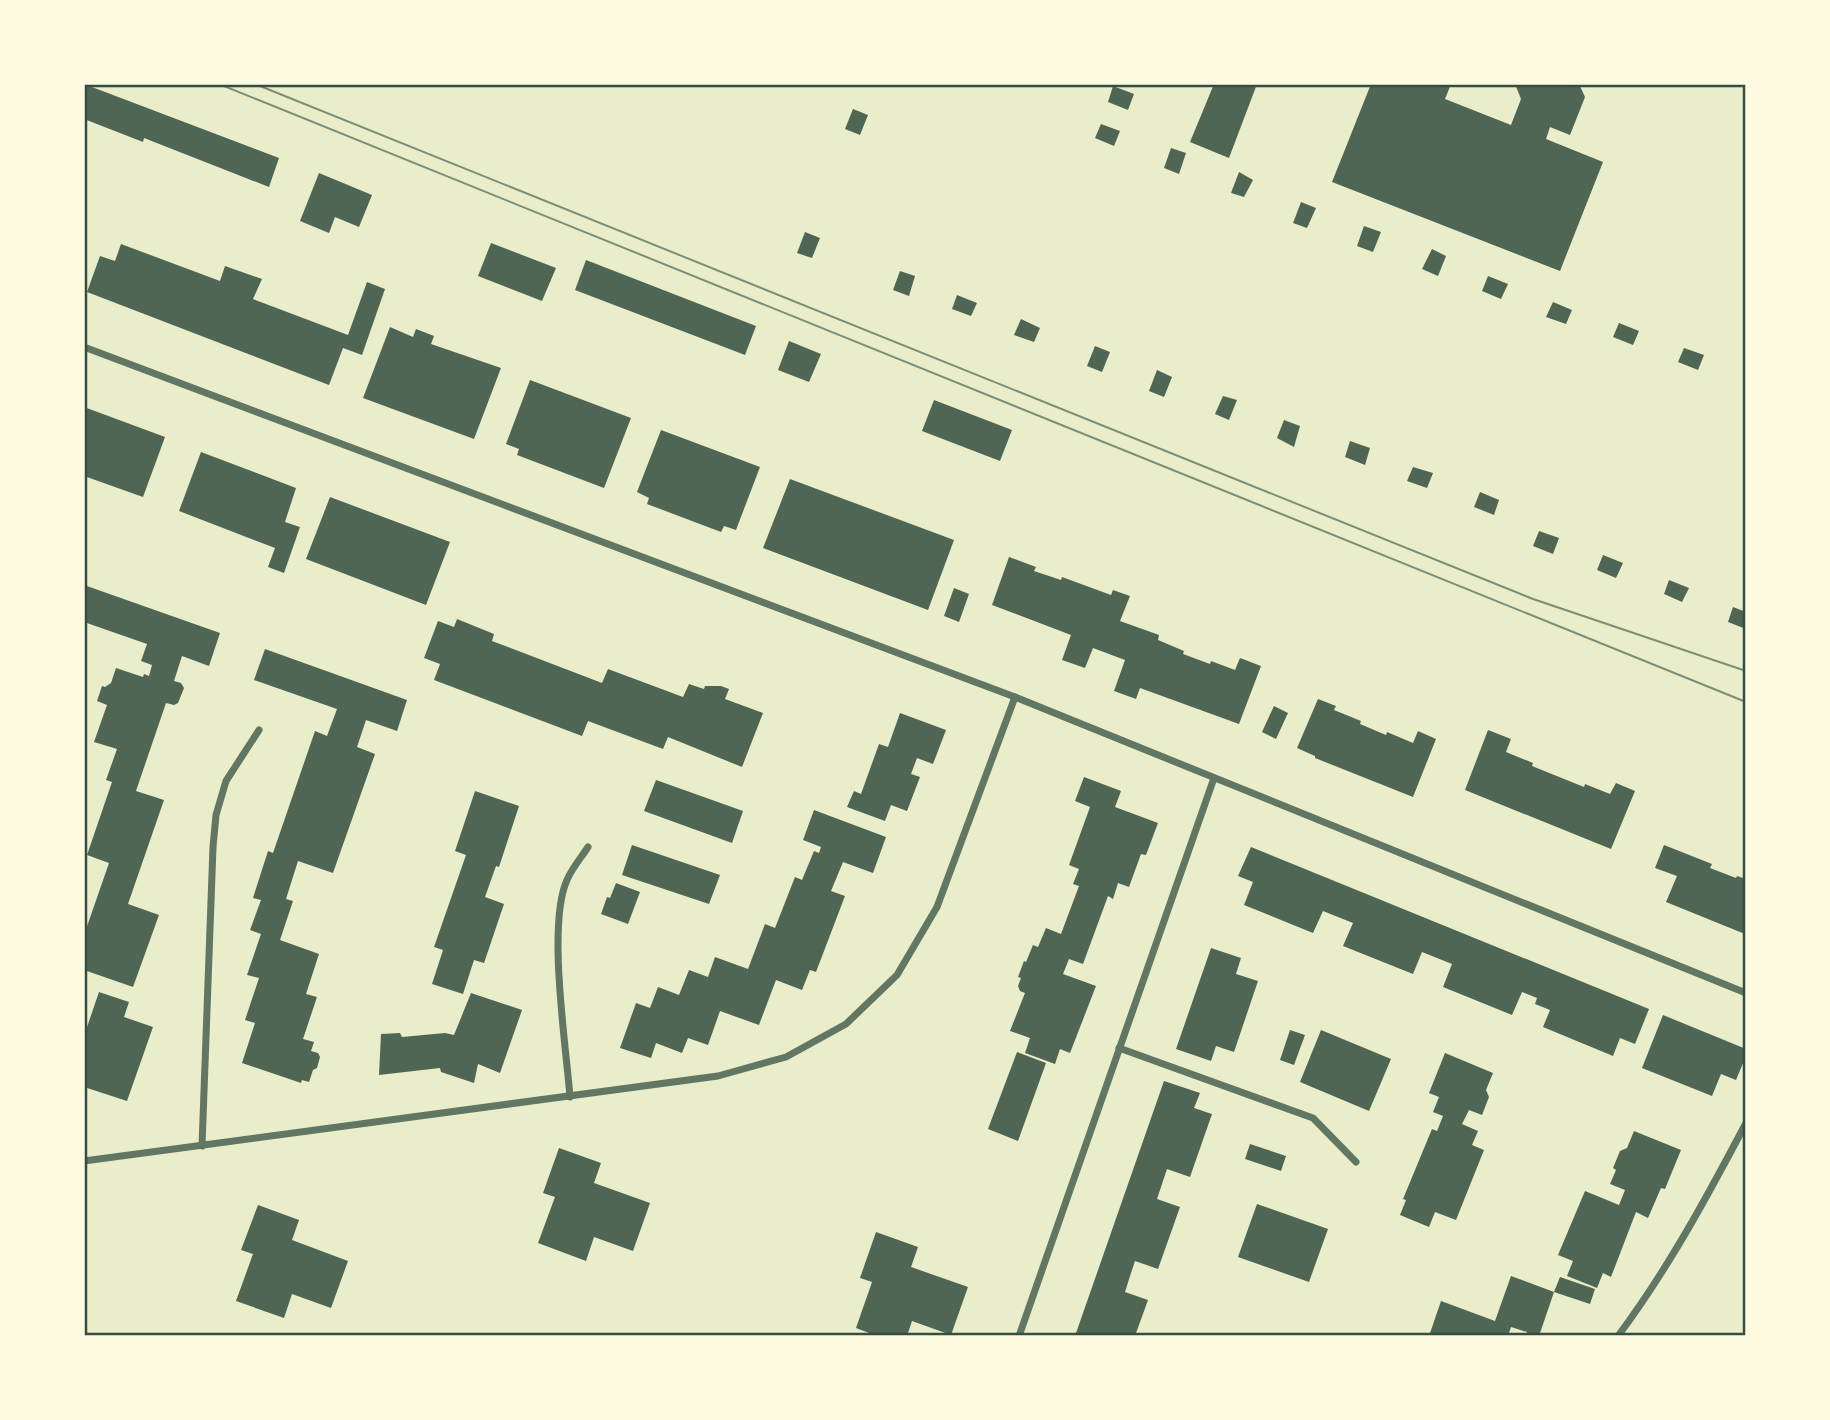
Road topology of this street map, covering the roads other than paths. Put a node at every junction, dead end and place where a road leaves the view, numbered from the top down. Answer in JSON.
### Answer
{"nodes":[{"id":1,"x":84,"y":347,"type":"edge"},
{"id":2,"x":1015,"y":697,"type":"junction"},
{"id":3,"x":259,"y":730,"type":"dead end"},
{"id":4,"x":1214,"y":778,"type":"junction"},
{"id":5,"x":588,"y":847,"type":"dead end"},
{"id":6,"x":1746,"y":993,"type":"edge"},
{"id":7,"x":1119,"y":1048,"type":"junction"},
{"id":8,"x":570,"y":1097,"type":"junction"},
{"id":9,"x":1746,"y":1123,"type":"edge"},
{"id":10,"x":202,"y":1146,"type":"junction"},
{"id":11,"x":84,"y":1161,"type":"edge"},
{"id":12,"x":1356,"y":1161,"type":"dead end"},
{"id":13,"x":1019,"y":1336,"type":"edge"},
{"id":14,"x":1618,"y":1336,"type":"edge"}],
"edges":[{"from":1,"to":2,"type":"street"},
{"from":2,"to":4,"type":"street"},
{"from":2,"to":8,"type":"street"},
{"from":3,"to":10,"type":"street"},
{"from":4,"to":6,"type":"street"},
{"from":4,"to":7,"type":"street"},
{"from":5,"to":8,"type":"street"},
{"from":7,"to":12,"type":"street"},
{"from":7,"to":13,"type":"street"},
{"from":8,"to":10,"type":"street"},
{"from":9,"to":14,"type":"street"},
{"from":10,"to":11,"type":"street"}]}
